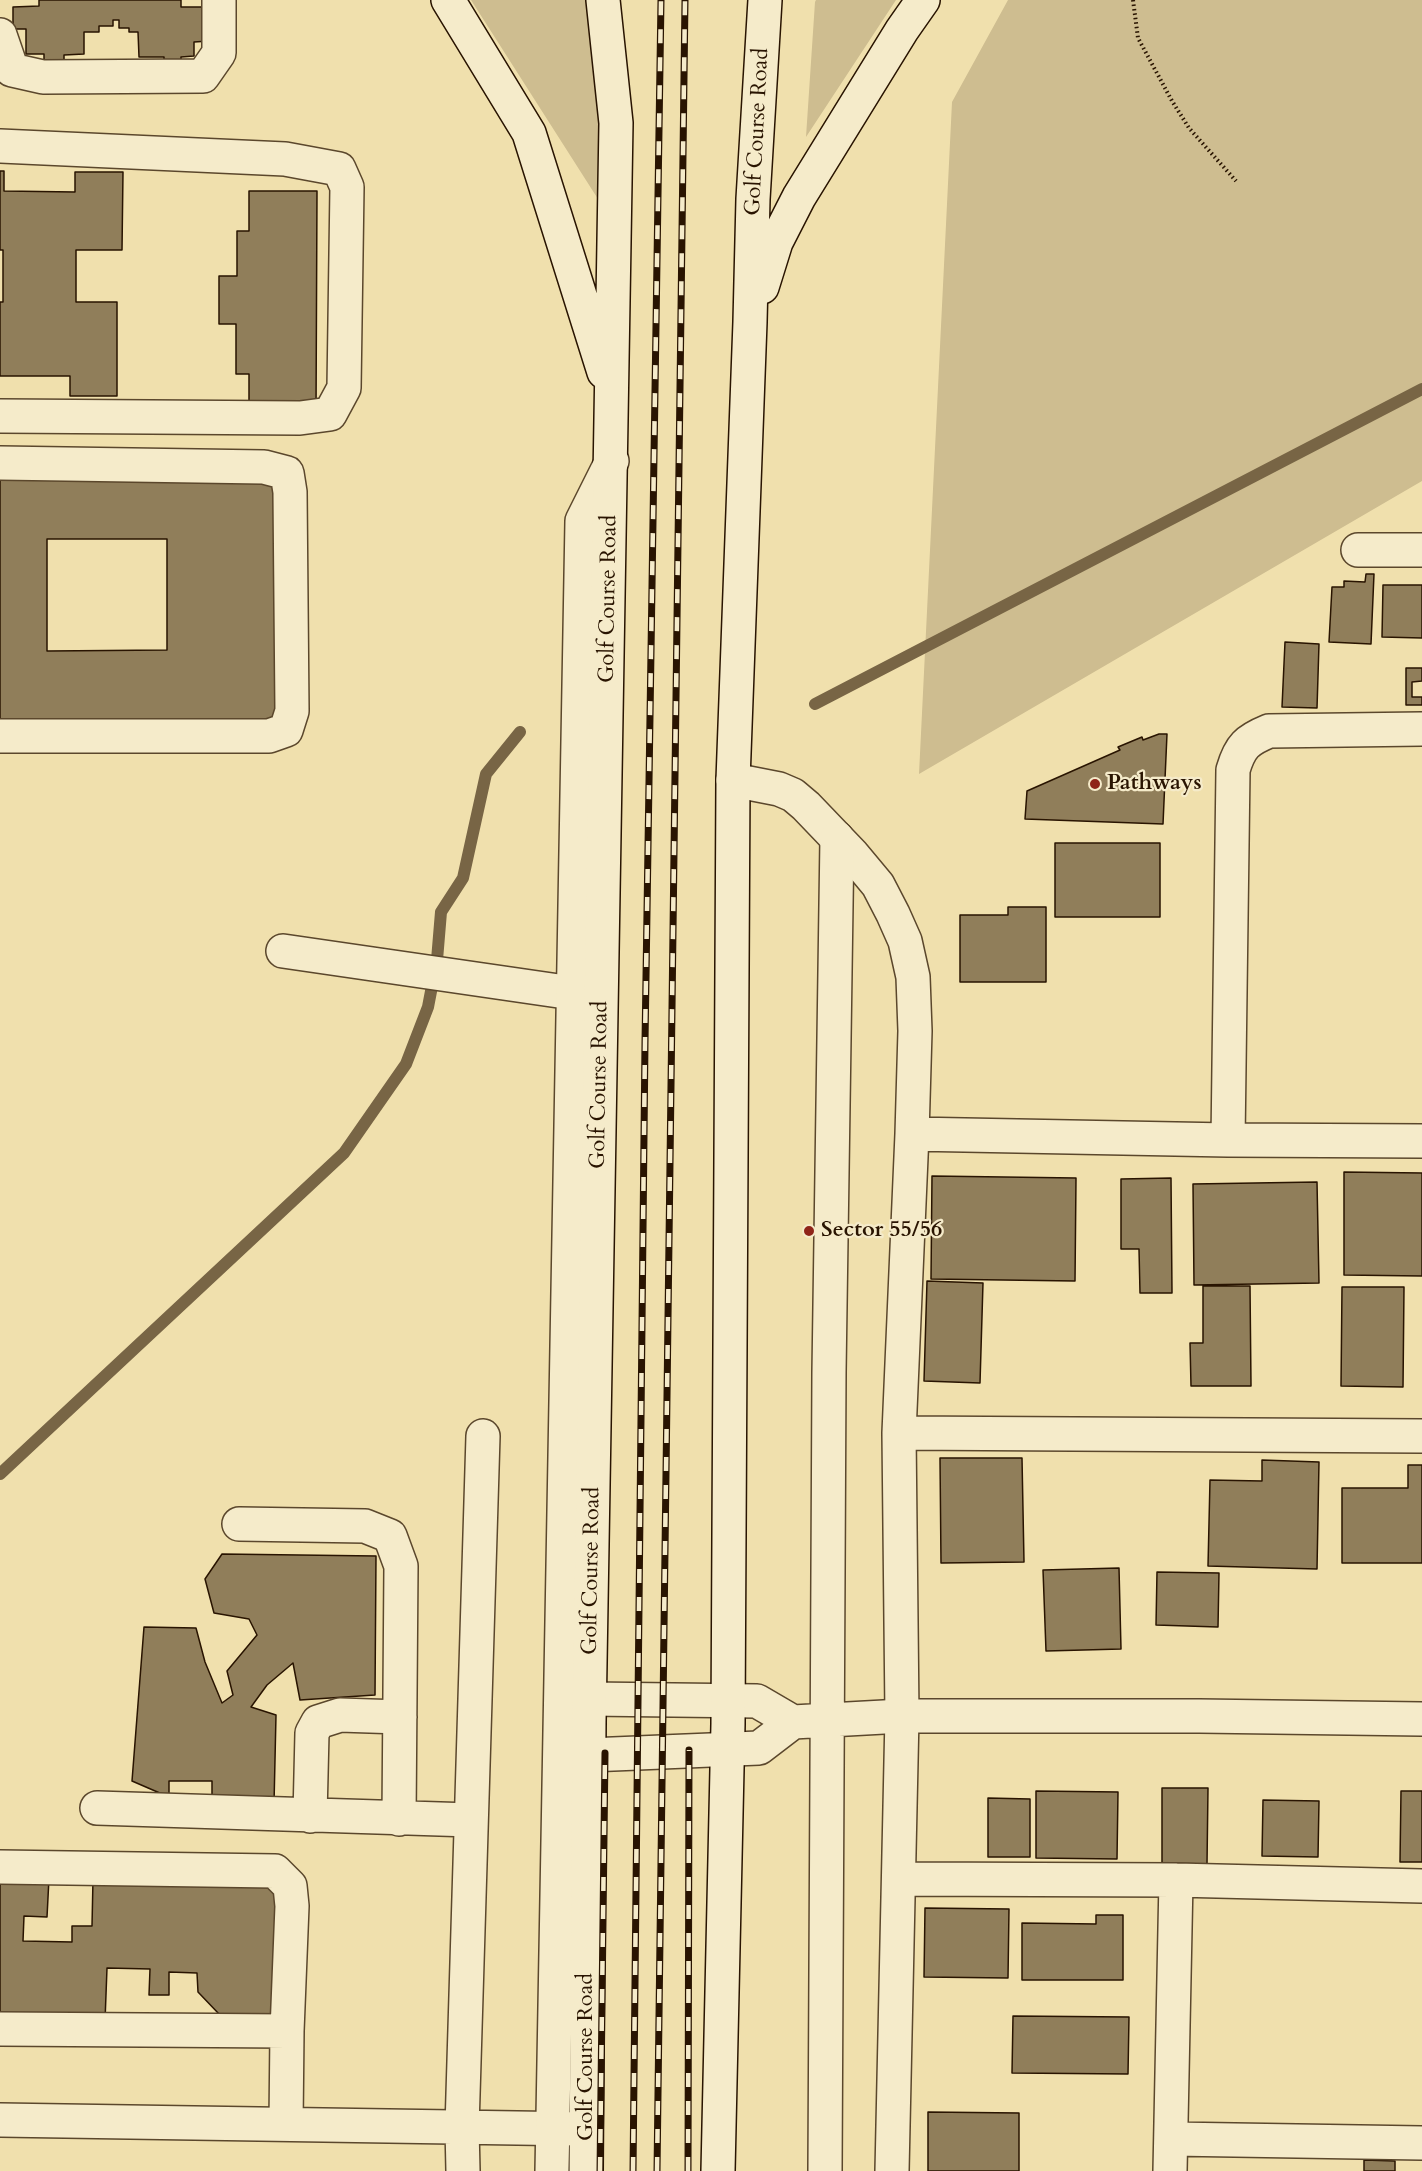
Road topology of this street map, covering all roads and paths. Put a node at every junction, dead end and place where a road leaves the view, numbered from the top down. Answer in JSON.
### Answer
{"nodes":[{"id":1,"x":219,"y":0,"type":"edge"},
{"id":2,"x":448,"y":0,"type":"edge"},
{"id":3,"x":603,"y":0,"type":"edge"},
{"id":4,"x":765,"y":0,"type":"edge"},
{"id":5,"x":923,"y":0,"type":"edge"},
{"id":6,"x":1133,"y":0,"type":"edge"},
{"id":7,"x":0,"y":35,"type":"edge"},
{"id":8,"x":0,"y":146,"type":"edge"},
{"id":9,"x":1236,"y":181,"type":"dead end"},
{"id":10,"x":750,"y":322,"type":"junction"},
{"id":11,"x":613,"y":400,"type":"junction"},
{"id":12,"x":0,"y":416,"type":"edge"},
{"id":13,"x":0,"y":463,"type":"edge"},
{"id":14,"x":1358,"y":550,"type":"dead end"},
{"id":15,"x":1422,"y":550,"type":"edge"},
{"id":16,"x":1422,"y":729,"type":"edge"},
{"id":17,"x":0,"y":736,"type":"edge"},
{"id":18,"x":733,"y":780,"type":"junction"},
{"id":19,"x":837,"y":838,"type":"junction"},
{"id":20,"x":283,"y":951,"type":"dead end"},
{"id":21,"x":588,"y":995,"type":"junction"},
{"id":22,"x":912,"y":1134,"type":"junction"},
{"id":23,"x":1228,"y":1140,"type":"junction"},
{"id":24,"x":1422,"y":1141,"type":"edge"},
{"id":25,"x":899,"y":1433,"type":"junction"},
{"id":26,"x":483,"y":1436,"type":"dead end"},
{"id":27,"x":1422,"y":1436,"type":"edge"},
{"id":28,"x":239,"y":1524,"type":"dead end"},
{"id":29,"x":589,"y":1699,"type":"junction"},
{"id":30,"x":728,"y":1700,"type":"junction"},
{"id":31,"x":902,"y":1716,"type":"junction"},
{"id":32,"x":400,"y":1717,"type":"junction"},
{"id":33,"x":1422,"y":1719,"type":"edge"},
{"id":34,"x":828,"y":1721,"type":"junction"},
{"id":35,"x":793,"y":1722,"type":"junction"},
{"id":36,"x":727,"y":1749,"type":"junction"},
{"id":37,"x":589,"y":1755,"type":"junction"},
{"id":38,"x":97,"y":1808,"type":"dead end"},
{"id":39,"x":310,"y":1816,"type":"junction"},
{"id":40,"x":399,"y":1819,"type":"junction"},
{"id":41,"x":471,"y":1821,"type":"junction"},
{"id":42,"x":0,"y":1867,"type":"edge"},
{"id":43,"x":899,"y":1879,"type":"junction"},
{"id":44,"x":1176,"y":1880,"type":"junction"},
{"id":45,"x":1422,"y":1886,"type":"edge"},
{"id":46,"x":0,"y":2030,"type":"edge"},
{"id":47,"x":287,"y":2031,"type":"junction"},
{"id":48,"x":0,"y":2120,"type":"edge"},
{"id":49,"x":286,"y":2124,"type":"junction"},
{"id":50,"x":462,"y":2127,"type":"junction"},
{"id":51,"x":553,"y":2128,"type":"junction"},
{"id":52,"x":586,"y":2129,"type":"junction"},
{"id":53,"x":1422,"y":2143,"type":"edge"},
{"id":54,"x":1171,"y":2155,"type":"edge"},
{"id":55,"x":463,"y":2171,"type":"edge"},
{"id":56,"x":552,"y":2171,"type":"edge"},
{"id":57,"x":586,"y":2171,"type":"edge"},
{"id":58,"x":718,"y":2171,"type":"edge"},
{"id":59,"x":825,"y":2171,"type":"edge"},
{"id":60,"x":892,"y":2171,"type":"edge"}],
"edges":[{"from":1,"to":7,"type":"street"},
{"from":2,"to":11,"type":"street"},
{"from":3,"to":11,"type":"street","name":"Golf Course Road"},
{"from":4,"to":10,"type":"street","name":"Golf Course Road"},
{"from":5,"to":10,"type":"street"},
{"from":6,"to":9,"type":"path"},
{"from":8,"to":12,"type":"street"},
{"from":10,"to":18,"type":"street","name":"Golf Course Road"},
{"from":11,"to":21,"type":"street","name":"Golf Course Road"},
{"from":13,"to":17,"type":"street"},
{"from":14,"to":15,"type":"street"},
{"from":16,"to":23,"type":"street"},
{"from":18,"to":19,"type":"street"},
{"from":18,"to":30,"type":"street","name":"Golf Course Road"},
{"from":19,"to":22,"type":"street"},
{"from":19,"to":34,"type":"street"},
{"from":20,"to":21,"type":"street"},
{"from":21,"to":29,"type":"street","name":"Golf Course Road"},
{"from":21,"to":51,"type":"street"},
{"from":22,"to":23,"type":"street"},
{"from":22,"to":25,"type":"street"},
{"from":23,"to":24,"type":"street"},
{"from":25,"to":27,"type":"street"},
{"from":25,"to":31,"type":"street"},
{"from":26,"to":41,"type":"street"},
{"from":28,"to":32,"type":"street"},
{"from":29,"to":30,"type":"street"},
{"from":29,"to":37,"type":"street","name":"Golf Course Road"},
{"from":30,"to":35,"type":"street"},
{"from":30,"to":36,"type":"street","name":"Golf Course Road"},
{"from":31,"to":33,"type":"street"},
{"from":31,"to":34,"type":"street"},
{"from":31,"to":43,"type":"street"},
{"from":32,"to":39,"type":"street"},
{"from":32,"to":40,"type":"street"},
{"from":34,"to":35,"type":"street"},
{"from":34,"to":59,"type":"street"},
{"from":35,"to":36,"type":"street"},
{"from":36,"to":37,"type":"street"},
{"from":36,"to":58,"type":"street","name":"Golf Course Road"},
{"from":37,"to":52,"type":"street","name":"Golf Course Road"},
{"from":38,"to":39,"type":"street"},
{"from":39,"to":40,"type":"street"},
{"from":40,"to":41,"type":"street"},
{"from":41,"to":50,"type":"street"},
{"from":42,"to":47,"type":"street"},
{"from":43,"to":44,"type":"street"},
{"from":43,"to":60,"type":"street"},
{"from":44,"to":45,"type":"street"},
{"from":44,"to":54,"type":"street"},
{"from":46,"to":47,"type":"street"},
{"from":47,"to":49,"type":"street"},
{"from":48,"to":49,"type":"street"},
{"from":49,"to":50,"type":"street"},
{"from":50,"to":51,"type":"street"},
{"from":50,"to":55,"type":"street"},
{"from":51,"to":52,"type":"street"},
{"from":51,"to":56,"type":"street"},
{"from":52,"to":57,"type":"street","name":"Golf Course Road"},
{"from":53,"to":54,"type":"street"}]}
